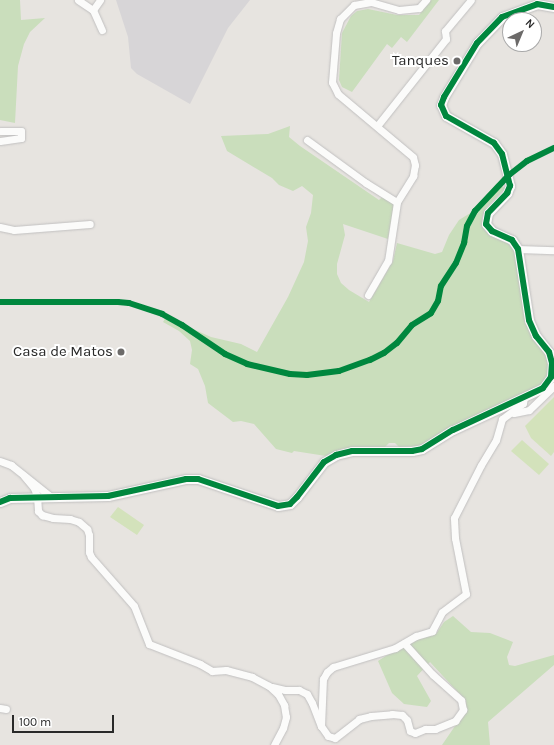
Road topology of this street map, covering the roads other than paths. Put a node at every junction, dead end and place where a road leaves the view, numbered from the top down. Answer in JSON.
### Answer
{"nodes":[{"id":1,"x":78,"y":0,"type":"edge"},
{"id":2,"x":100,"y":0,"type":"edge"},
{"id":3,"x":426,"y":0,"type":"edge"},
{"id":4,"x":471,"y":0,"type":"edge"},
{"id":5,"x":554,"y":7,"type":"edge"},
{"id":6,"x":94,"y":10,"type":"junction"},
{"id":7,"x":102,"y":30,"type":"dead end"},
{"id":8,"x":376,"y":126,"type":"junction"},
{"id":9,"x":0,"y":131,"type":"edge"},
{"id":10,"x":0,"y":140,"type":"edge"},
{"id":11,"x":307,"y":140,"type":"dead end"},
{"id":12,"x":397,"y":202,"type":"junction"},
{"id":13,"x":90,"y":224,"type":"dead end"},
{"id":14,"x":0,"y":227,"type":"edge"},
{"id":15,"x":518,"y":249,"type":"junction"},
{"id":16,"x":554,"y":250,"type":"edge"},
{"id":17,"x":368,"y":295,"type":"dead end"},
{"id":18,"x":554,"y":386,"type":"edge"},
{"id":19,"x":524,"y":398,"type":"junction"},
{"id":20,"x":512,"y":414,"type":"junction"},
{"id":21,"x":0,"y":461,"type":"edge"},
{"id":22,"x":24,"y":476,"type":"junction"},
{"id":23,"x":37,"y":496,"type":"junction"},
{"id":24,"x":50,"y":496,"type":"junction"},
{"id":25,"x":0,"y":502,"type":"edge"},
{"id":26,"x":404,"y":643,"type":"junction"},
{"id":27,"x":269,"y":686,"type":"junction"},
{"id":28,"x":321,"y":726,"type":"junction"},
{"id":29,"x":274,"y":745,"type":"edge"}],
"edges":[{"from":1,"to":6,"type":"street"},
{"from":2,"to":6,"type":"street"},
{"from":3,"to":8,"type":"street"},
{"from":4,"to":8,"type":"street"},
{"from":5,"to":15,"type":"street"},
{"from":6,"to":7,"type":"street"},
{"from":8,"to":12,"type":"street"},
{"from":9,"to":10,"type":"street"},
{"from":11,"to":12,"type":"street"},
{"from":12,"to":17,"type":"street"},
{"from":13,"to":14,"type":"street"},
{"from":15,"to":16,"type":"street"},
{"from":15,"to":19,"type":"street"},
{"from":18,"to":20,"type":"street"},
{"from":19,"to":20,"type":"street"},
{"from":19,"to":24,"type":"street"},
{"from":20,"to":26,"type":"street"},
{"from":21,"to":22,"type":"street"},
{"from":22,"to":23,"type":"street"},
{"from":22,"to":24,"type":"street"},
{"from":23,"to":24,"type":"street"},
{"from":23,"to":25,"type":"street"},
{"from":23,"to":27,"type":"street"},
{"from":26,"to":28,"type":"street"},
{"from":26,"to":28,"type":"street"},
{"from":27,"to":28,"type":"street"},
{"from":27,"to":29,"type":"street"}]}
